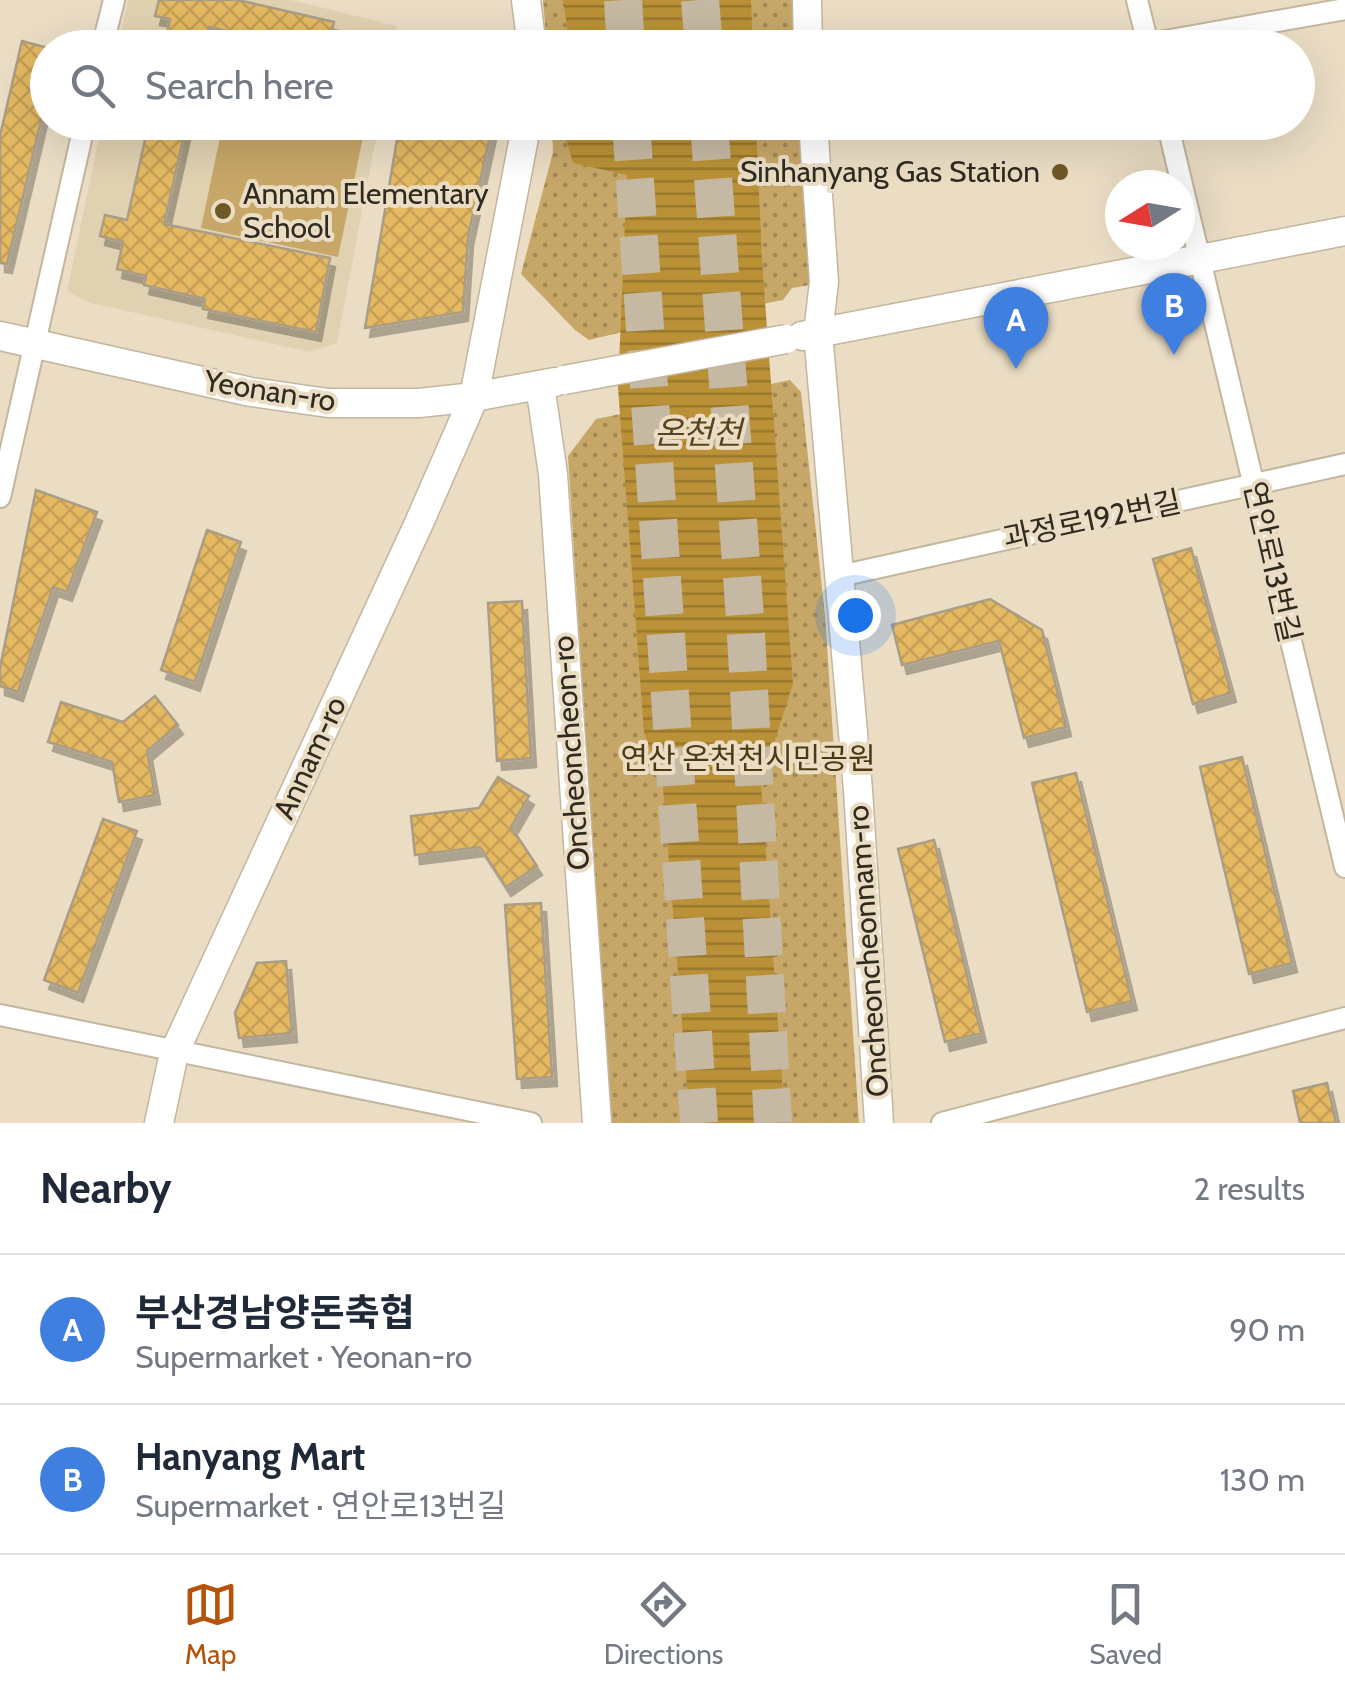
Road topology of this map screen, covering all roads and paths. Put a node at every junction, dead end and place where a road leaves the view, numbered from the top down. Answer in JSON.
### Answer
{"nodes":[{"id":1,"x":114,"y":0,"type":"edge"},
{"id":2,"x":526,"y":0,"type":"edge"},
{"id":3,"x":807,"y":0,"type":"edge"},
{"id":4,"x":1137,"y":0,"type":"edge"},
{"id":5,"x":1319,"y":7,"type":"edge"},
{"id":6,"x":1345,"y":9,"type":"edge"},
{"id":7,"x":106,"y":30,"type":"edge"},
{"id":8,"x":530,"y":30,"type":"edge"},
{"id":9,"x":808,"y":30,"type":"edge"},
{"id":10,"x":1144,"y":30,"type":"edge"},
{"id":11,"x":1216,"y":30,"type":"edge"},
{"id":12,"x":80,"y":140,"type":"edge"},
{"id":13,"x":524,"y":140,"type":"edge"},
{"id":14,"x":814,"y":140,"type":"edge"},
{"id":15,"x":1170,"y":140,"type":"edge"},
{"id":16,"x":1345,"y":231,"type":"edge"},
{"id":17,"x":1199,"y":258,"type":"junction"},
{"id":18,"x":818,"y":333,"type":"junction"},
{"id":19,"x":0,"y":336,"type":"edge"},
{"id":20,"x":32,"y":344,"type":"junction"},
{"id":21,"x":549,"y":383,"type":"junction"},
{"id":22,"x":474,"y":398,"type":"junction"},
{"id":23,"x":1345,"y":464,"type":"edge"},
{"id":24,"x":1253,"y":485,"type":"junction"},
{"id":25,"x":0,"y":497,"type":"edge"},
{"id":26,"x":840,"y":576,"type":"junction"},
{"id":27,"x":1345,"y":867,"type":"edge"},
{"id":28,"x":0,"y":1016,"type":"edge"},
{"id":29,"x":1345,"y":1018,"type":"edge"},
{"id":30,"x":174,"y":1052,"type":"junction"},
{"id":31,"x":454,"y":1116,"type":"edge"},
{"id":32,"x":160,"y":1123,"type":"edge"},
{"id":33,"x":531,"y":1123,"type":"edge"},
{"id":34,"x":596,"y":1123,"type":"edge"},
{"id":35,"x":879,"y":1123,"type":"edge"},
{"id":36,"x":942,"y":1123,"type":"edge"}],
"edges":[{"from":1,"to":7,"type":"street"},
{"from":2,"to":8,"type":"street"},
{"from":3,"to":9,"type":"street"},
{"from":4,"to":10,"type":"street"},
{"from":5,"to":6,"type":"street"},
{"from":5,"to":11,"type":"street"},
{"from":12,"to":20,"type":"street"},
{"from":13,"to":22,"type":"street"},
{"from":14,"to":18,"type":"street","name":"Oncheoncheonnam-ro"},
{"from":15,"to":17,"type":"street","name":"연안로13번길"},
{"from":16,"to":17,"type":"street"},
{"from":17,"to":18,"type":"street"},
{"from":17,"to":24,"type":"street","name":"연안로13번길"},
{"from":18,"to":21,"type":"street","name":"Yeonan-ro","bridge":true},
{"from":18,"to":26,"type":"street","name":"Oncheoncheonnam-ro"},
{"from":19,"to":20,"type":"street","name":"Yeonan-ro"},
{"from":20,"to":22,"type":"street","name":"Yeonan-ro"},
{"from":20,"to":25,"type":"street"},
{"from":21,"to":22,"type":"street","name":"Yeonan-ro"},
{"from":21,"to":34,"type":"street","name":"Oncheoncheon-ro"},
{"from":22,"to":30,"type":"street","name":"Annam-ro"},
{"from":23,"to":24,"type":"street","name":"과정로192번길"},
{"from":24,"to":26,"type":"street","name":"과정로192번길"},
{"from":24,"to":27,"type":"street","name":"연안로13번길"},
{"from":26,"to":35,"type":"street","name":"Oncheoncheonnam-ro"},
{"from":28,"to":30,"type":"street"},
{"from":29,"to":36,"type":"street"},
{"from":30,"to":31,"type":"street"},
{"from":30,"to":32,"type":"street","name":"Annam-ro"},
{"from":31,"to":33,"type":"street"}]}
